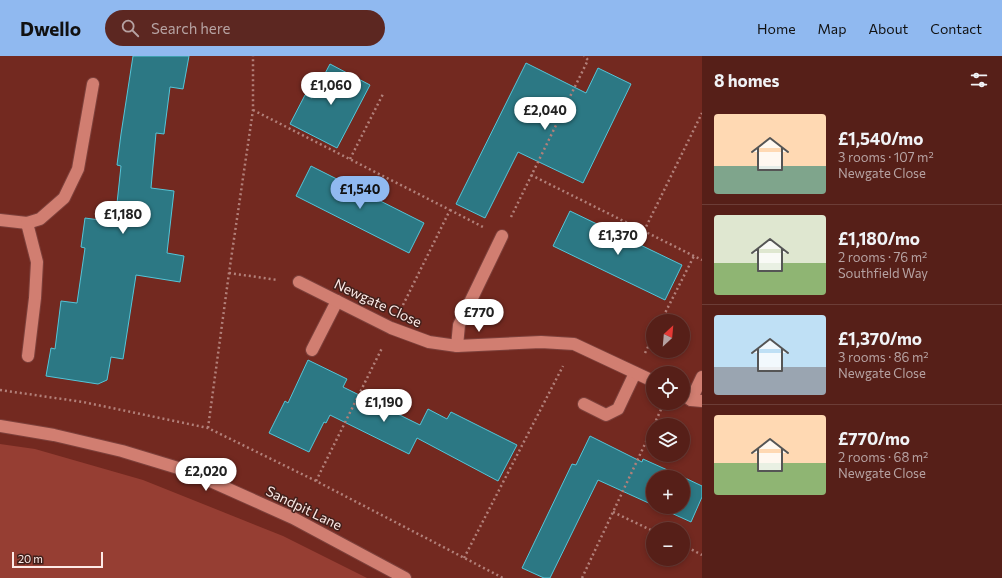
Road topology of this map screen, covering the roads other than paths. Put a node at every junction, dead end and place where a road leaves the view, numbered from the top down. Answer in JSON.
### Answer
{"nodes":[{"id":1,"x":93,"y":84,"type":"dead end"},
{"id":2,"x":0,"y":220,"type":"edge"},
{"id":3,"x":27,"y":223,"type":"junction"},
{"id":4,"x":502,"y":236,"type":"road end"},
{"id":5,"x":299,"y":282,"type":"road end"},
{"id":6,"x":337,"y":301,"type":"junction"},
{"id":7,"x":456,"y":346,"type":"junction"},
{"id":8,"x":312,"y":350,"type":"dead end"},
{"id":9,"x":28,"y":356,"type":"dead end"},
{"id":10,"x":635,"y":373,"type":"junction"},
{"id":11,"x":702,"y":376,"type":"edge"},
{"id":12,"x":646,"y":378,"type":"edge"},
{"id":13,"x":692,"y":399,"type":"edge"},
{"id":14,"x":584,"y":404,"type":"dead end"},
{"id":15,"x":0,"y":426,"type":"edge"},
{"id":16,"x":405,"y":578,"type":"edge"}],
"edges":[{"from":1,"to":3,"type":"street"},
{"from":2,"to":3,"type":"street"},
{"from":3,"to":9,"type":"street"},
{"from":4,"to":7,"type":"street"},
{"from":5,"to":6,"type":"street","name":"Newgate Close"},
{"from":6,"to":7,"type":"street","name":"Newgate Close"},
{"from":6,"to":8,"type":"street"},
{"from":7,"to":10,"type":"street","name":"Newgate Close"},
{"from":10,"to":12,"type":"street","name":"Newgate Close"},
{"from":10,"to":14,"type":"street"},
{"from":11,"to":13,"type":"street"},
{"from":15,"to":16,"type":"street","name":"Sandpit Lane"}]}
